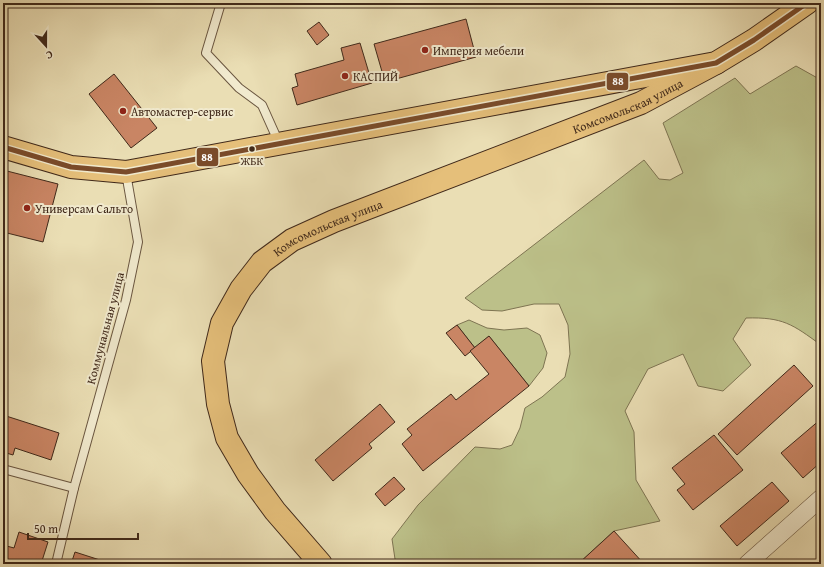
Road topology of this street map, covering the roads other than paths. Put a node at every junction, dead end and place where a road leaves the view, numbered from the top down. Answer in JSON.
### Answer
{"nodes":[{"id":1,"x":221,"y":3,"type":"edge"},
{"id":2,"x":807,"y":3,"type":"edge"},
{"id":3,"x":716,"y":63,"type":"junction"},
{"id":4,"x":280,"y":143,"type":"junction"},
{"id":5,"x":3,"y":147,"type":"edge"},
{"id":6,"x":126,"y":172,"type":"junction"},
{"id":7,"x":3,"y":470,"type":"edge"},
{"id":8,"x":74,"y":488,"type":"junction"},
{"id":9,"x":821,"y":498,"type":"edge"},
{"id":10,"x":56,"y":564,"type":"edge"},
{"id":11,"x":321,"y":564,"type":"edge"},
{"id":12,"x":747,"y":564,"type":"edge"}],
"edges":[{"from":1,"to":4,"type":"lane"},
{"from":2,"to":3,"type":"main road","name":"Комсомольская улица"},
{"from":3,"to":4,"type":"main road"},
{"from":3,"to":11,"type":"main road","name":"Комсомольская улица"},
{"from":4,"to":6,"type":"main road"},
{"from":5,"to":6,"type":"main road"},
{"from":6,"to":8,"type":"lane","name":"Коммунальная улица"},
{"from":7,"to":8,"type":"lane"},
{"from":8,"to":10,"type":"lane","name":"Коммунальная улица"},
{"from":9,"to":12,"type":"street"}]}
